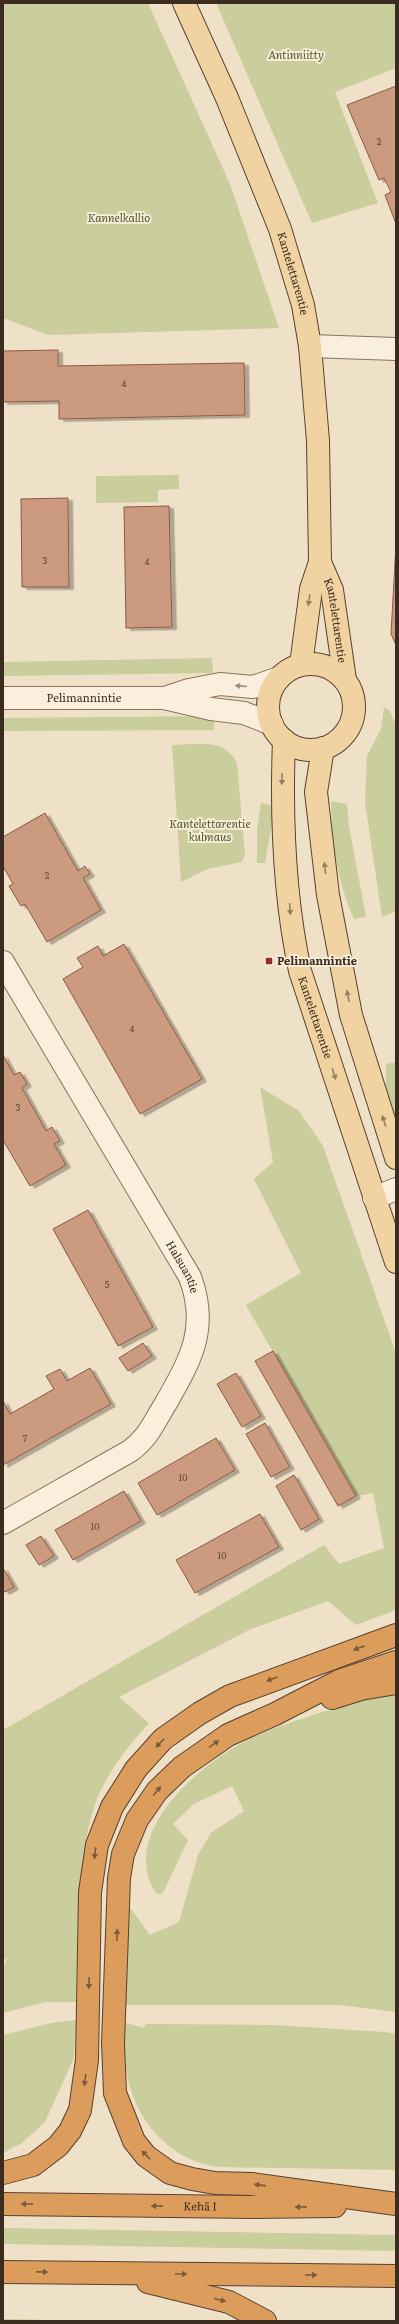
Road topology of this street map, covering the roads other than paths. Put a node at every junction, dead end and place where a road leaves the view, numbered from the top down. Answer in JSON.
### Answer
{"nodes":[{"id":1,"x":184,"y":3,"type":"edge"},
{"id":2,"x":310,"y":346,"type":"junction"},
{"id":3,"x":396,"y":349,"type":"edge"},
{"id":4,"x":320,"y":562,"type":"junction"},
{"id":5,"x":300,"y":665,"type":"junction"},
{"id":6,"x":279,"y":678,"type":"junction"},
{"id":7,"x":345,"y":680,"type":"junction"},
{"id":8,"x":3,"y":698,"type":"edge"},
{"id":9,"x":164,"y":698,"type":"junction"},
{"id":10,"x":278,"y":732,"type":"junction"},
{"id":11,"x":324,"y":748,"type":"junction"},
{"id":12,"x":4,"y":965,"type":"edge"},
{"id":13,"x":396,"y":1158,"type":"edge"},
{"id":14,"x":396,"y":1189,"type":"edge"},
{"id":15,"x":374,"y":1198,"type":"junction"},
{"id":16,"x":391,"y":1232,"type":"edge"},
{"id":17,"x":396,"y":1262,"type":"edge"},
{"id":18,"x":3,"y":1523,"type":"edge"},
{"id":19,"x":396,"y":1635,"type":"edge"},
{"id":20,"x":396,"y":1662,"type":"edge"},
{"id":21,"x":396,"y":1683,"type":"edge"},
{"id":22,"x":275,"y":1714,"type":"junction"},
{"id":23,"x":3,"y":2173,"type":"edge"},
{"id":24,"x":3,"y":2204,"type":"edge"},
{"id":25,"x":396,"y":2205,"type":"edge"},
{"id":26,"x":3,"y":2272,"type":"edge"},
{"id":27,"x":114,"y":2274,"type":"junction"},
{"id":28,"x":396,"y":2276,"type":"edge"},
{"id":29,"x":265,"y":2321,"type":"edge"}],
"edges":[{"from":1,"to":2,"type":"main road","name":"Kantelettarentie"},
{"from":2,"to":3,"type":"street"},
{"from":2,"to":4,"type":"main road","name":"Kantelettarentie"},
{"from":4,"to":5,"type":"main road","name":"Kantelettarentie","one_way":true},
{"from":4,"to":7,"type":"main road","name":"Kantelettarentie"},
{"from":5,"to":6,"type":"main road"},
{"from":5,"to":7,"type":"main road"},
{"from":6,"to":9,"type":"street","name":"Pelimannintie","one_way":true},
{"from":6,"to":10,"type":"main road"},
{"from":7,"to":11,"type":"main road"},
{"from":8,"to":9,"type":"street","name":"Pelimannintie"},
{"from":9,"to":10,"type":"street","name":"Pelimannintie"},
{"from":10,"to":11,"type":"main road"},
{"from":10,"to":15,"type":"main road","name":"Kantelettarentie","one_way":true},
{"from":13,"to":11,"type":"main road","one_way":true},
{"from":12,"to":18,"type":"street","name":"Halsuantie"},
{"from":14,"to":15,"type":"street"},
{"from":15,"to":16,"type":"main road","name":"Kantelettarentie"},
{"from":16,"to":17,"type":"main road","name":"Kantelettarentie"},
{"from":19,"to":23,"type":"highway","one_way":true},
{"from":20,"to":22,"type":"highway"},
{"from":21,"to":22,"type":"highway"},
{"from":25,"to":22,"type":"highway","one_way":true},
{"from":25,"to":24,"type":"highway","name":"Kehä I","one_way":true},
{"from":26,"to":27,"type":"highway","one_way":true},
{"from":27,"to":28,"type":"highway","one_way":true},
{"from":27,"to":29,"type":"highway","one_way":true}]}
